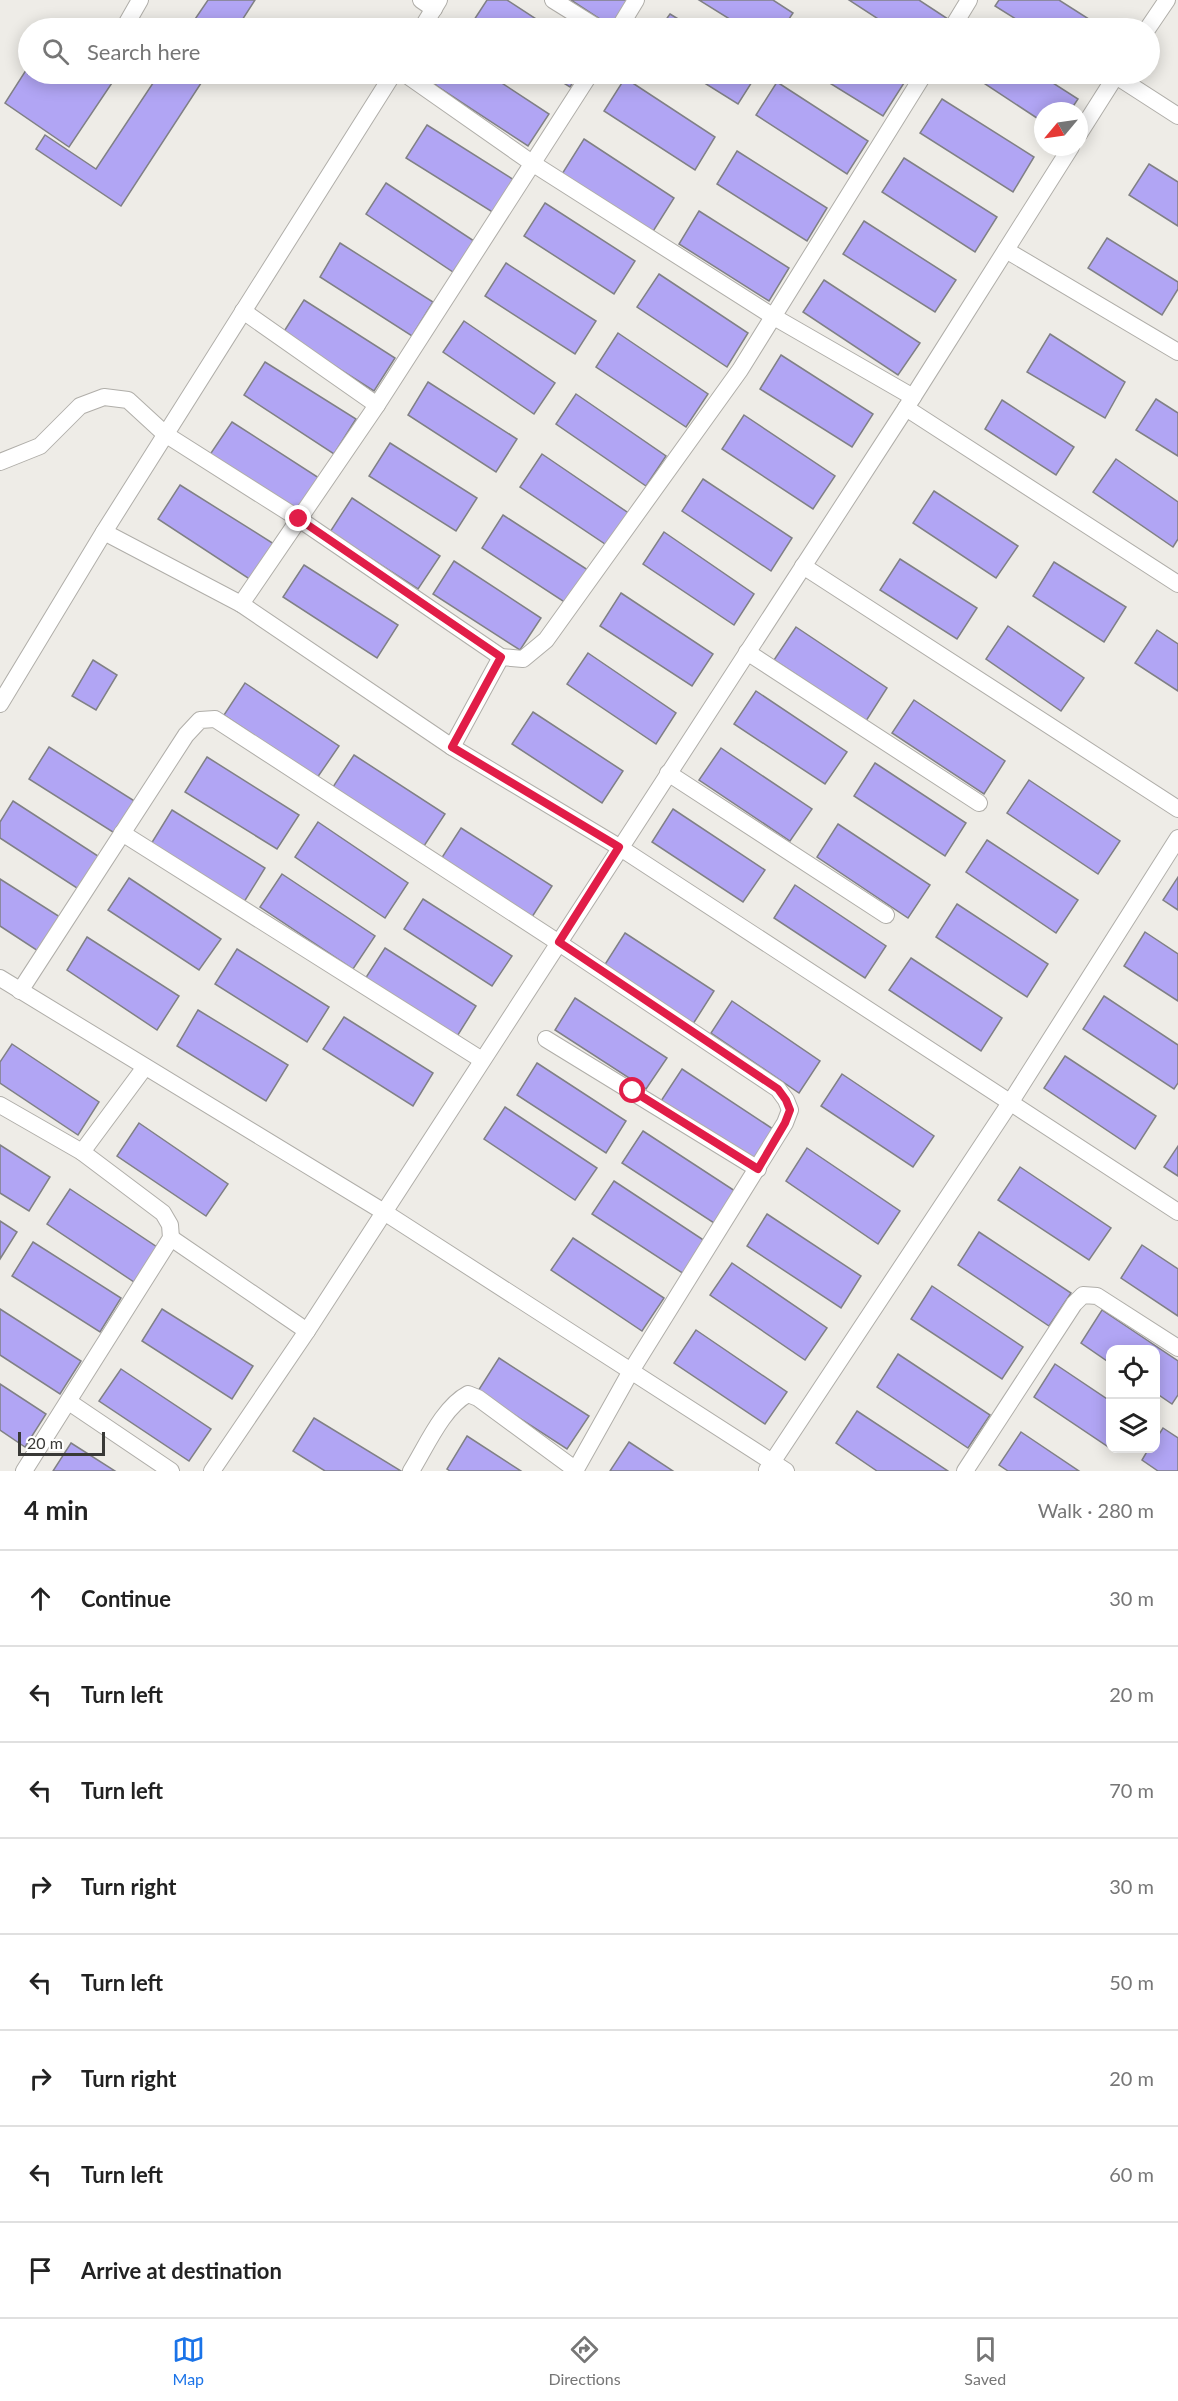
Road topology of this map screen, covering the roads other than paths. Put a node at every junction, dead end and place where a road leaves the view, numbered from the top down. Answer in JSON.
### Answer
{"nodes":[{"id":1,"x":140,"y":0,"type":"edge"},
{"id":2,"x":553,"y":0,"type":"edge"},
{"id":3,"x":636,"y":0,"type":"edge"},
{"id":4,"x":969,"y":0,"type":"edge"},
{"id":5,"x":1167,"y":0,"type":"edge"},
{"id":6,"x":431,"y":3,"type":"edge"},
{"id":7,"x":130,"y":18,"type":"edge"},
{"id":8,"x":426,"y":18,"type":"edge"},
{"id":9,"x":582,"y":18,"type":"edge"},
{"id":10,"x":625,"y":18,"type":"edge"},
{"id":11,"x":958,"y":18,"type":"edge"},
{"id":12,"x":1155,"y":18,"type":"edge"},
{"id":13,"x":387,"y":84,"type":"edge"},
{"id":14,"x":419,"y":84,"type":"edge"},
{"id":15,"x":583,"y":84,"type":"edge"},
{"id":16,"x":918,"y":84,"type":"edge"},
{"id":17,"x":1110,"y":84,"type":"edge"},
{"id":18,"x":1130,"y":84,"type":"edge"},
{"id":19,"x":1178,"y":116,"type":"edge"},
{"id":20,"x":1088,"y":120,"type":"edge"},
{"id":21,"x":1065,"y":156,"type":"edge"},
{"id":22,"x":532,"y":163,"type":"junction"},
{"id":23,"x":1006,"y":250,"type":"junction"},
{"id":24,"x":243,"y":311,"type":"junction"},
{"id":25,"x":774,"y":317,"type":"junction"},
{"id":26,"x":1178,"y":352,"type":"edge"},
{"id":27,"x":910,"y":402,"type":"junction"},
{"id":28,"x":377,"y":405,"type":"junction"},
{"id":29,"x":165,"y":434,"type":"junction"},
{"id":30,"x":0,"y":462,"type":"edge"},
{"id":31,"x":299,"y":519,"type":"junction"},
{"id":32,"x":104,"y":532,"type":"junction"},
{"id":33,"x":803,"y":566,"type":"junction"},
{"id":34,"x":1178,"y":584,"type":"edge"},
{"id":35,"x":241,"y":604,"type":"junction"},
{"id":36,"x":747,"y":652,"type":"junction"},
{"id":37,"x":501,"y":657,"type":"junction"},
{"id":38,"x":0,"y":704,"type":"edge"},
{"id":39,"x":452,"y":747,"type":"junction"},
{"id":40,"x":668,"y":773,"type":"junction"},
{"id":41,"x":979,"y":803,"type":"dead end"},
{"id":42,"x":1178,"y":809,"type":"edge"},
{"id":43,"x":122,"y":833,"type":"junction"},
{"id":44,"x":1178,"y":838,"type":"edge"},
{"id":45,"x":619,"y":847,"type":"junction"},
{"id":46,"x":886,"y":915,"type":"dead end"},
{"id":47,"x":559,"y":942,"type":"junction"},
{"id":48,"x":0,"y":978,"type":"edge"},
{"id":49,"x":20,"y":991,"type":"junction"},
{"id":50,"x":546,"y":1039,"type":"dead end"},
{"id":51,"x":482,"y":1060,"type":"junction"},
{"id":52,"x":145,"y":1067,"type":"junction"},
{"id":53,"x":1010,"y":1103,"type":"junction"},
{"id":54,"x":0,"y":1105,"type":"edge"},
{"id":55,"x":82,"y":1152,"type":"junction"},
{"id":56,"x":758,"y":1169,"type":"junction"},
{"id":57,"x":384,"y":1212,"type":"junction"},
{"id":58,"x":1178,"y":1212,"type":"edge"},
{"id":59,"x":171,"y":1238,"type":"junction"},
{"id":60,"x":307,"y":1331,"type":"junction"},
{"id":61,"x":1178,"y":1348,"type":"edge"},
{"id":62,"x":631,"y":1371,"type":"junction"},
{"id":63,"x":69,"y":1401,"type":"junction"},
{"id":64,"x":775,"y":1468,"type":"edge"},
{"id":65,"x":24,"y":1471,"type":"edge"},
{"id":66,"x":171,"y":1471,"type":"edge"},
{"id":67,"x":212,"y":1471,"type":"edge"},
{"id":68,"x":411,"y":1471,"type":"edge"},
{"id":69,"x":576,"y":1471,"type":"edge"},
{"id":70,"x":965,"y":1471,"type":"edge"}],
"edges":[{"from":1,"to":7,"type":"lane"},
{"from":2,"to":9,"type":"lane"},
{"from":3,"to":10,"type":"lane"},
{"from":4,"to":11,"type":"lane"},
{"from":5,"to":12,"type":"lane"},
{"from":6,"to":8,"type":"lane"},
{"from":13,"to":24,"type":"lane"},
{"from":14,"to":22,"type":"lane"},
{"from":15,"to":22,"type":"lane"},
{"from":16,"to":25,"type":"lane"},
{"from":17,"to":20,"type":"lane"},
{"from":18,"to":19,"type":"lane"},
{"from":21,"to":23,"type":"lane"},
{"from":22,"to":25,"type":"lane"},
{"from":22,"to":28,"type":"lane"},
{"from":23,"to":26,"type":"lane"},
{"from":23,"to":27,"type":"lane"},
{"from":24,"to":28,"type":"lane"},
{"from":24,"to":29,"type":"lane"},
{"from":25,"to":27,"type":"lane"},
{"from":25,"to":37,"type":"lane"},
{"from":27,"to":33,"type":"lane"},
{"from":27,"to":34,"type":"lane"},
{"from":28,"to":31,"type":"lane"},
{"from":29,"to":30,"type":"lane"},
{"from":29,"to":31,"type":"lane"},
{"from":29,"to":32,"type":"lane"},
{"from":31,"to":35,"type":"lane"},
{"from":31,"to":37,"type":"lane"},
{"from":32,"to":35,"type":"lane"},
{"from":32,"to":38,"type":"lane"},
{"from":33,"to":36,"type":"lane"},
{"from":33,"to":42,"type":"lane"},
{"from":35,"to":39,"type":"lane"},
{"from":36,"to":40,"type":"lane"},
{"from":36,"to":41,"type":"lane"},
{"from":37,"to":39,"type":"lane"},
{"from":39,"to":45,"type":"lane"},
{"from":40,"to":45,"type":"lane"},
{"from":40,"to":46,"type":"lane"},
{"from":43,"to":47,"type":"lane"},
{"from":43,"to":49,"type":"lane"},
{"from":43,"to":51,"type":"lane"},
{"from":44,"to":53,"type":"lane"},
{"from":45,"to":47,"type":"lane"},
{"from":45,"to":53,"type":"lane"},
{"from":47,"to":51,"type":"lane"},
{"from":47,"to":56,"type":"lane"},
{"from":48,"to":49,"type":"lane"},
{"from":49,"to":52,"type":"lane"},
{"from":50,"to":56,"type":"lane"},
{"from":51,"to":57,"type":"lane"},
{"from":52,"to":55,"type":"lane"},
{"from":52,"to":57,"type":"lane"},
{"from":53,"to":58,"type":"lane"},
{"from":53,"to":64,"type":"lane"},
{"from":54,"to":55,"type":"lane"},
{"from":55,"to":59,"type":"lane"},
{"from":56,"to":62,"type":"lane"},
{"from":57,"to":60,"type":"lane"},
{"from":57,"to":62,"type":"lane"},
{"from":59,"to":60,"type":"lane"},
{"from":59,"to":63,"type":"lane"},
{"from":60,"to":67,"type":"lane"},
{"from":61,"to":70,"type":"lane"},
{"from":62,"to":64,"type":"lane"},
{"from":62,"to":69,"type":"lane"},
{"from":63,"to":65,"type":"lane"},
{"from":63,"to":66,"type":"lane"},
{"from":68,"to":69,"type":"lane"}]}
